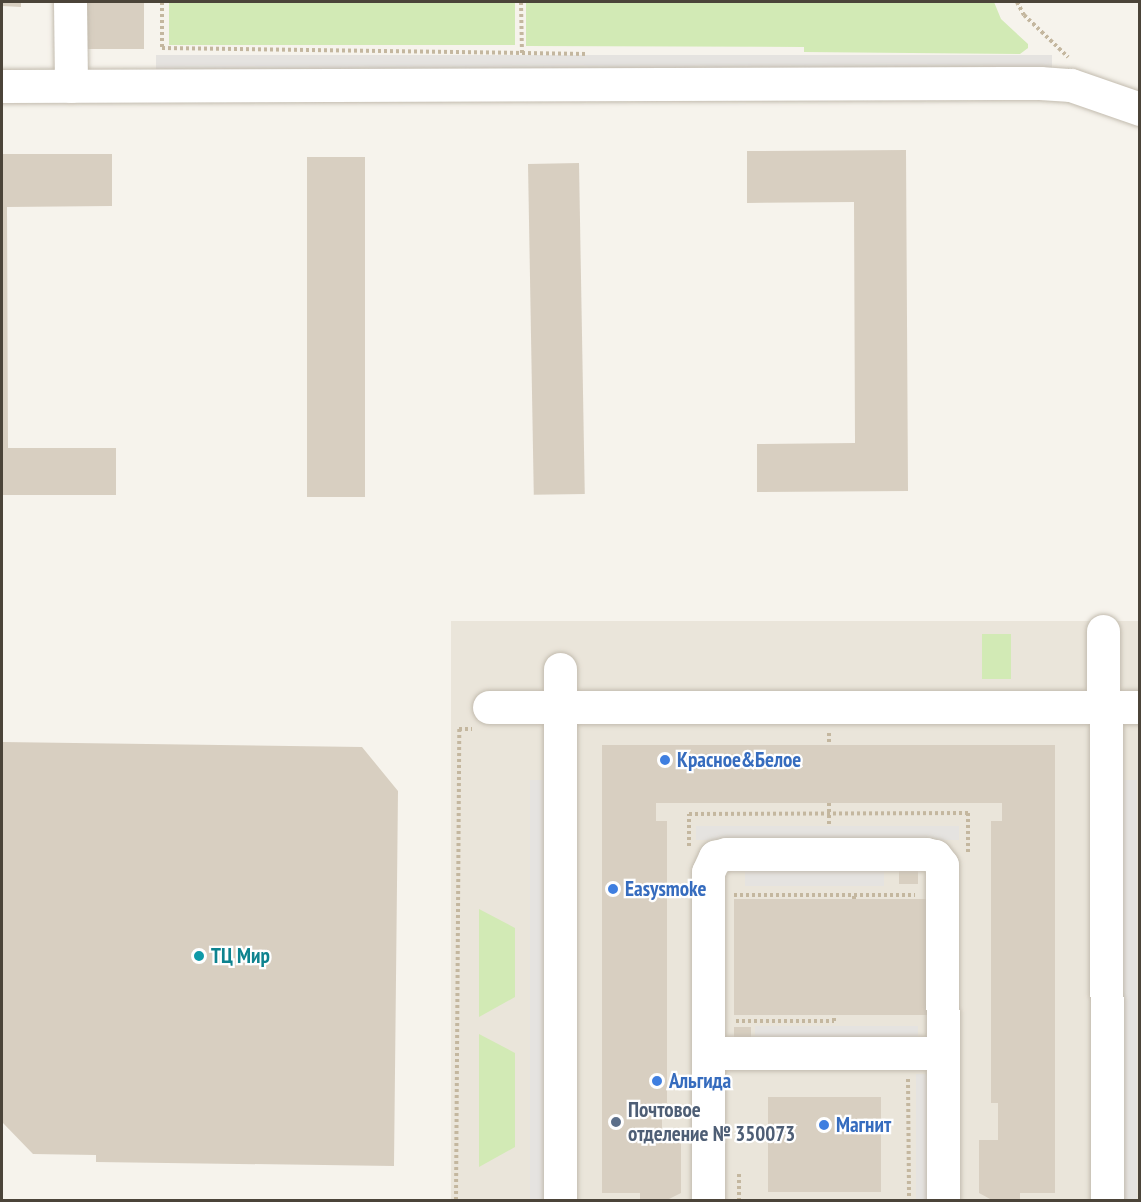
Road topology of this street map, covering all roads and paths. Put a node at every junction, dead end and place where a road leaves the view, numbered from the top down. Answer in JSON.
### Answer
{"nodes":[{"id":1,"x":70,"y":2,"type":"edge"},
{"id":2,"x":162,"y":2,"type":"edge"},
{"id":3,"x":521,"y":2,"type":"edge"},
{"id":4,"x":1017,"y":2,"type":"edge"},
{"id":5,"x":522,"y":53,"type":"junction"},
{"id":6,"x":593,"y":54,"type":"dead end"},
{"id":7,"x":1056,"y":57,"type":"dead end"},
{"id":8,"x":1068,"y":57,"type":"junction"},
{"id":9,"x":1078,"y":60,"type":"dead end"},
{"id":10,"x":2,"y":86,"type":"edge"},
{"id":11,"x":71,"y":86,"type":"junction"},
{"id":12,"x":1140,"y":109,"type":"edge"},
{"id":13,"x":1103,"y":631,"type":"dead end"},
{"id":14,"x":560,"y":669,"type":"dead end"},
{"id":15,"x":560,"y":707,"type":"junction"},
{"id":16,"x":1104,"y":707,"type":"junction"},
{"id":17,"x":1139,"y":707,"type":"edge"},
{"id":18,"x":485,"y":718,"type":"joint"},
{"id":19,"x":689,"y":849,"type":"dead end"},
{"id":20,"x":968,"y":860,"type":"dead end"},
{"id":21,"x":745,"y":895,"type":"dead end"},
{"id":22,"x":888,"y":895,"type":"dead end"},
{"id":23,"x":834,"y":1015,"type":"dead end"},
{"id":24,"x":708,"y":1021,"type":"junction"},
{"id":25,"x":708,"y":1053,"type":"junction"},
{"id":26,"x":943,"y":1053,"type":"junction"},
{"id":27,"x":908,"y":1066,"type":"dead end"},
{"id":28,"x":739,"y":1167,"type":"dead end"},
{"id":29,"x":456,"y":1200,"type":"edge"},
{"id":30,"x":560,"y":1200,"type":"edge"},
{"id":31,"x":708,"y":1200,"type":"edge"},
{"id":32,"x":739,"y":1200,"type":"edge"},
{"id":33,"x":909,"y":1200,"type":"edge"},
{"id":34,"x":943,"y":1200,"type":"edge"},
{"id":35,"x":1107,"y":1200,"type":"edge"}],
"edges":[{"from":1,"to":11,"type":"street"},
{"from":2,"to":5,"type":"path"},
{"from":3,"to":5,"type":"path"},
{"from":4,"to":8,"type":"path"},
{"from":5,"to":6,"type":"path"},
{"from":7,"to":8,"type":"path"},
{"from":8,"to":9,"type":"path"},
{"from":10,"to":11,"type":"street"},
{"from":11,"to":12,"type":"street"},
{"from":13,"to":16,"type":"street"},
{"from":14,"to":15,"type":"street"},
{"from":15,"to":16,"type":"street"},
{"from":15,"to":18,"type":"street"},
{"from":15,"to":30,"type":"street"},
{"from":16,"to":17,"type":"street"},
{"from":16,"to":35,"type":"street"},
{"from":18,"to":29,"type":"path"},
{"from":19,"to":20,"type":"path"},
{"from":21,"to":22,"type":"path"},
{"from":23,"to":24,"type":"path"},
{"from":24,"to":25,"type":"street"},
{"from":24,"to":26,"type":"street"},
{"from":25,"to":26,"type":"street"},
{"from":25,"to":31,"type":"street"},
{"from":26,"to":34,"type":"street"},
{"from":27,"to":33,"type":"path"},
{"from":28,"to":32,"type":"path"}]}
